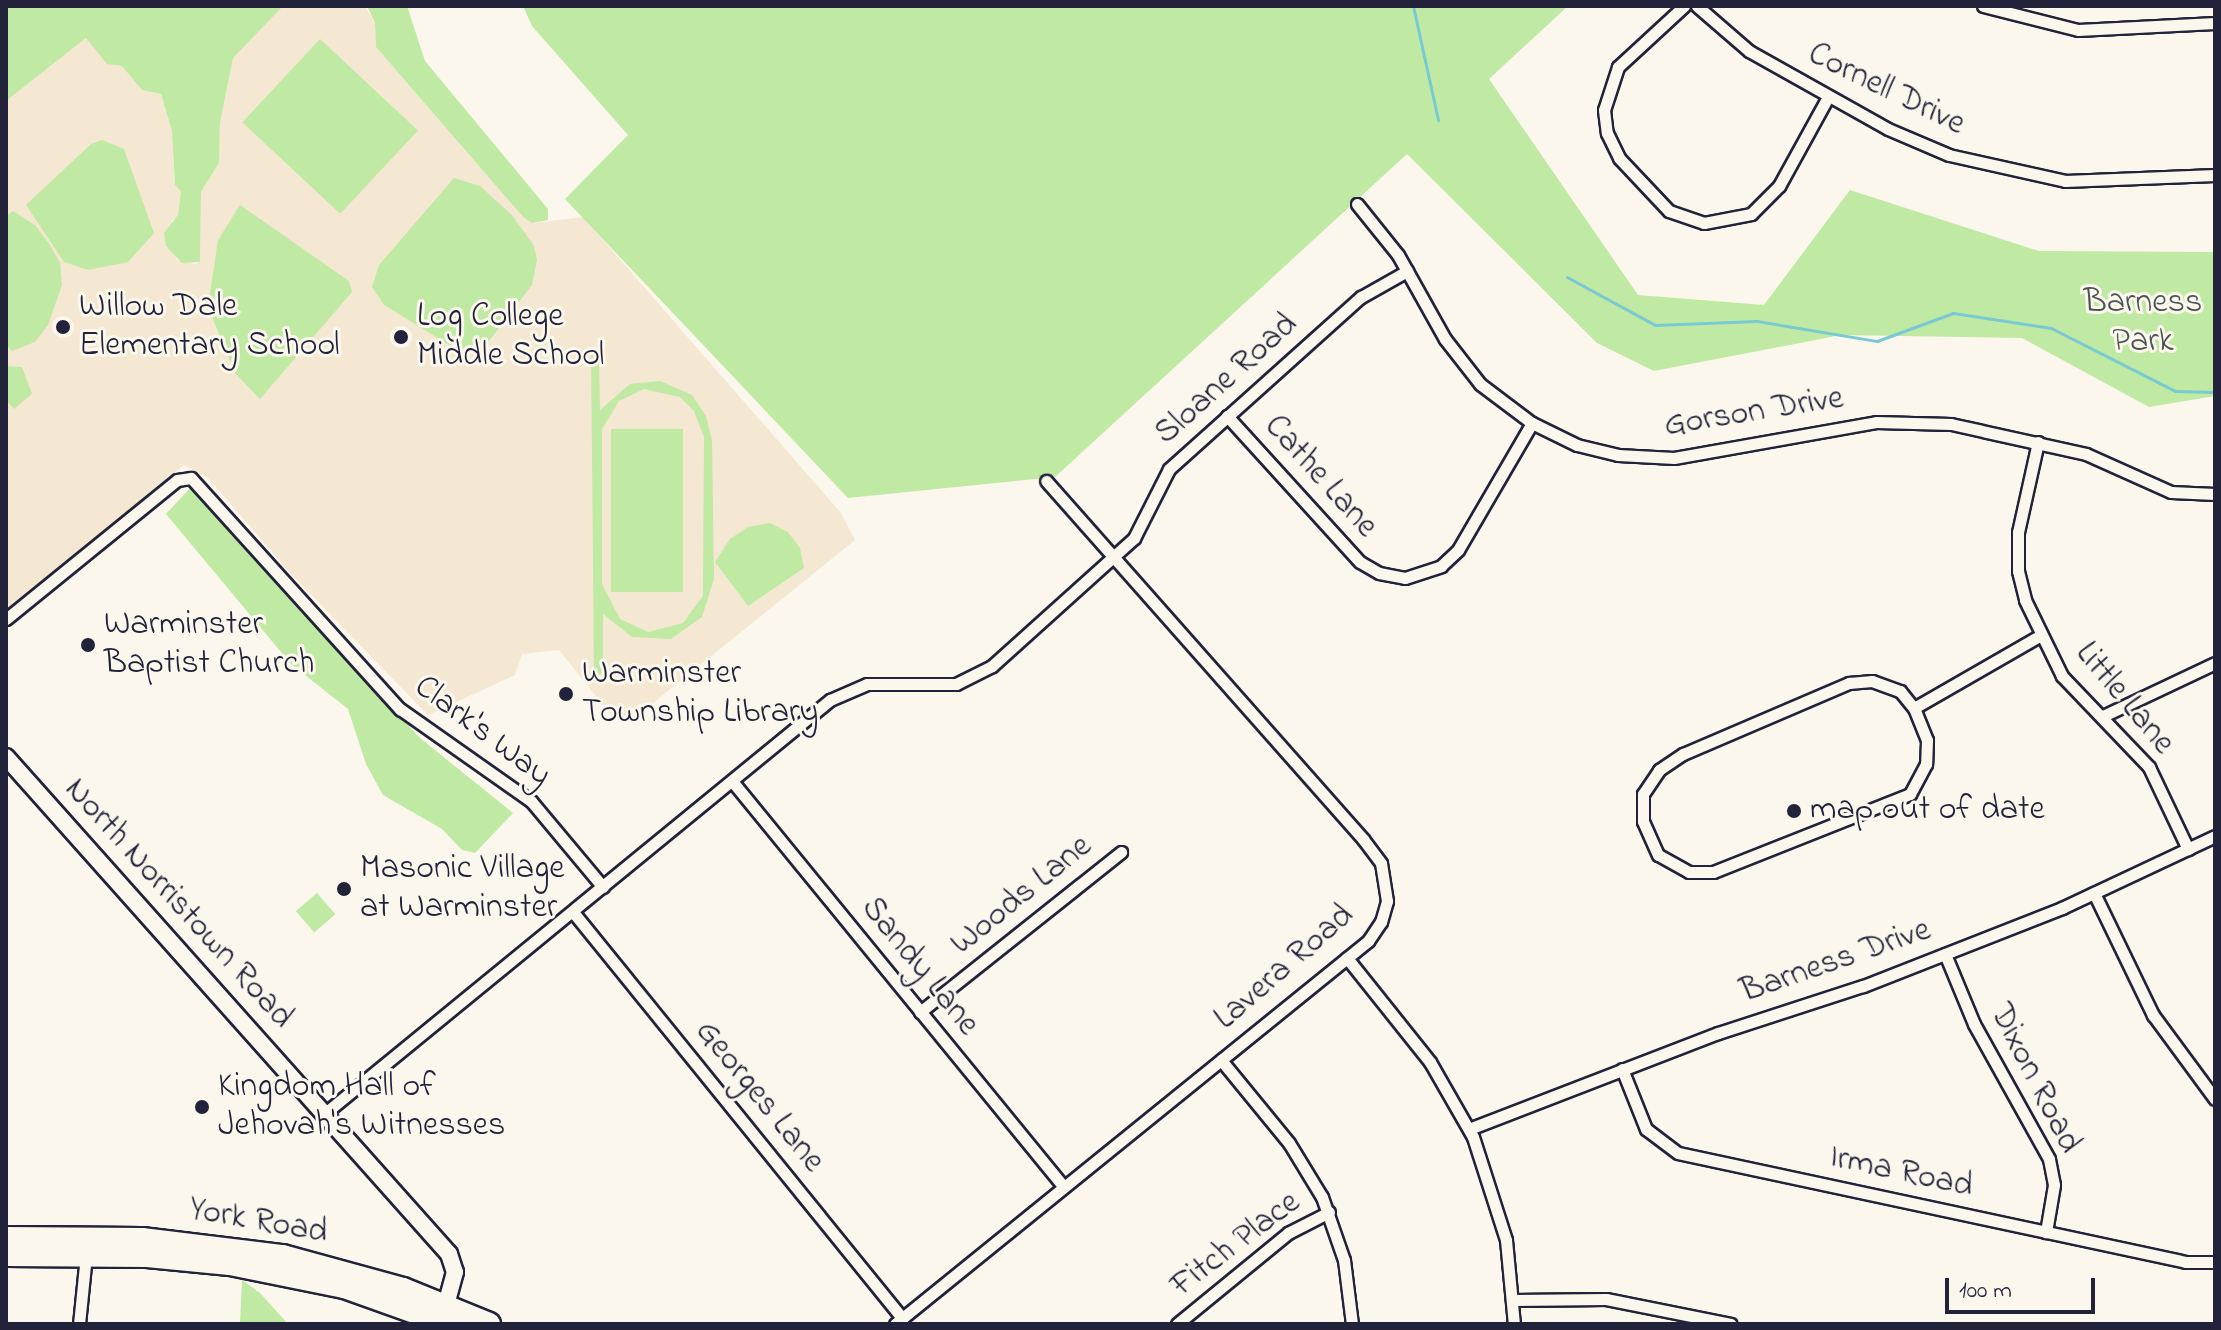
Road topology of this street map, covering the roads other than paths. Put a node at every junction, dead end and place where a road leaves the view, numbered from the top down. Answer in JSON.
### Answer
{"nodes":[{"id":1,"x":1684,"y":6,"type":"edge"},
{"id":2,"x":1697,"y":6,"type":"edge"},
{"id":3,"x":1983,"y":6,"type":"edge"},
{"id":4,"x":2215,"y":23,"type":"edge"},
{"id":5,"x":1828,"y":97,"type":"junction"},
{"id":6,"x":2215,"y":175,"type":"edge"},
{"id":7,"x":1357,"y":204,"type":"dead end"},
{"id":8,"x":1407,"y":271,"type":"junction"},
{"id":9,"x":1227,"y":416,"type":"junction"},
{"id":10,"x":1532,"y":423,"type":"junction"},
{"id":11,"x":2038,"y":442,"type":"junction"},
{"id":12,"x":1046,"y":481,"type":"dead end"},
{"id":13,"x":2215,"y":494,"type":"edge"},
{"id":14,"x":1114,"y":557,"type":"junction"},
{"id":15,"x":6,"y":619,"type":"edge"},
{"id":16,"x":2041,"y":635,"type":"junction"},
{"id":17,"x":2215,"y":663,"type":"edge"},
{"id":18,"x":1914,"y":708,"type":"junction"},
{"id":19,"x":2103,"y":716,"type":"junction"},
{"id":20,"x":6,"y":757,"type":"edge"},
{"id":21,"x":732,"y":781,"type":"junction"},
{"id":22,"x":2215,"y":836,"type":"edge"},
{"id":23,"x":2188,"y":849,"type":"junction"},
{"id":24,"x":1121,"y":852,"type":"dead end"},
{"id":25,"x":603,"y":887,"type":"junction"},
{"id":26,"x":2094,"y":893,"type":"junction"},
{"id":27,"x":573,"y":912,"type":"junction"},
{"id":28,"x":1945,"y":954,"type":"junction"},
{"id":29,"x":1347,"y":958,"type":"junction"},
{"id":30,"x":920,"y":1012,"type":"junction"},
{"id":31,"x":1221,"y":1060,"type":"junction"},
{"id":32,"x":1622,"y":1069,"type":"junction"},
{"id":33,"x":2215,"y":1099,"type":"edge"},
{"id":34,"x":324,"y":1114,"type":"junction"},
{"id":35,"x":1469,"y":1129,"type":"junction"},
{"id":36,"x":1064,"y":1187,"type":"junction"},
{"id":37,"x":1329,"y":1212,"type":"junction"},
{"id":38,"x":2046,"y":1232,"type":"junction"},
{"id":39,"x":6,"y":1238,"type":"edge"},
{"id":40,"x":87,"y":1247,"type":"junction"},
{"id":41,"x":6,"y":1255,"type":"edge"},
{"id":42,"x":2215,"y":1262,"type":"edge"},
{"id":43,"x":1513,"y":1300,"type":"junction"},
{"id":44,"x":445,"y":1317,"type":"edge"},
{"id":45,"x":898,"y":1321,"type":"edge"},
{"id":46,"x":79,"y":1324,"type":"edge"},
{"id":47,"x":489,"y":1324,"type":"edge"},
{"id":48,"x":1177,"y":1324,"type":"edge"},
{"id":49,"x":1352,"y":1324,"type":"edge"},
{"id":50,"x":1514,"y":1324,"type":"edge"},
{"id":51,"x":1731,"y":1324,"type":"edge"}],
"edges":[{"from":1,"to":5,"type":"street"},
{"from":2,"to":5,"type":"street","name":"Cornell Drive"},
{"from":3,"to":4,"type":"street"},
{"from":5,"to":6,"type":"street","name":"Cornell Drive"},
{"from":7,"to":8,"type":"street","name":"Gorson Drive"},
{"from":8,"to":9,"type":"street","name":"Sloane Road"},
{"from":8,"to":10,"type":"street","name":"Gorson Drive"},
{"from":9,"to":10,"type":"street","name":"Cathe Lane"},
{"from":9,"to":14,"type":"street","name":"Sloane Road"},
{"from":10,"to":11,"type":"street","name":"Gorson Drive"},
{"from":11,"to":13,"type":"street","name":"Gorson Drive"},
{"from":11,"to":16,"type":"street","name":"Little Lane"},
{"from":12,"to":14,"type":"street","name":"Lavera Road"},
{"from":14,"to":21,"type":"street","name":"Sloane Road"},
{"from":14,"to":29,"type":"street","name":"Lavera Road"},
{"from":15,"to":25,"type":"street","name":"Clark's Way"},
{"from":16,"to":18,"type":"street"},
{"from":16,"to":19,"type":"street","name":"Little Lane"},
{"from":17,"to":19,"type":"street"},
{"from":18,"to":18,"type":"street"},
{"from":19,"to":23,"type":"street","name":"Little Lane"},
{"from":20,"to":34,"type":"street","name":"North Norristown Road"},
{"from":21,"to":25,"type":"street","name":"Sloane Road"},
{"from":21,"to":30,"type":"street","name":"Sandy Lane"},
{"from":22,"to":23,"type":"street","name":"Barness Drive"},
{"from":23,"to":26,"type":"street","name":"Barness Drive"},
{"from":24,"to":30,"type":"street","name":"Woods Lane"},
{"from":25,"to":27,"type":"street","name":"Sloane Road"},
{"from":26,"to":28,"type":"street","name":"Barness Drive"},
{"from":26,"to":33,"type":"street"},
{"from":27,"to":34,"type":"street","name":"Sloane Road"},
{"from":27,"to":45,"type":"street","name":"Georges Lane"},
{"from":28,"to":32,"type":"street","name":"Barness Drive"},
{"from":28,"to":38,"type":"street","name":"Dixon Road"},
{"from":29,"to":31,"type":"street","name":"Lavera Road"},
{"from":29,"to":35,"type":"street"},
{"from":30,"to":36,"type":"street","name":"Sandy Lane"},
{"from":31,"to":36,"type":"street","name":"Lavera Road"},
{"from":31,"to":37,"type":"street"},
{"from":32,"to":35,"type":"street","name":"Barness Drive"},
{"from":32,"to":38,"type":"street","name":"Irma Road"},
{"from":34,"to":44,"type":"street","name":"North Norristown Road"},
{"from":35,"to":43,"type":"street"},
{"from":36,"to":45,"type":"street","name":"Lavera Road"},
{"from":37,"to":48,"type":"street","name":"Fitch Place"},
{"from":37,"to":49,"type":"street"},
{"from":38,"to":42,"type":"street","name":"Irma Road"},
{"from":39,"to":40,"type":"highway","name":"York Road"},
{"from":40,"to":41,"type":"highway","name":"York Road"},
{"from":40,"to":44,"type":"highway","name":"York Road"},
{"from":40,"to":46,"type":"street"},
{"from":43,"to":50,"type":"street"},
{"from":43,"to":51,"type":"street"},
{"from":44,"to":47,"type":"highway","name":"York Road"}]}
